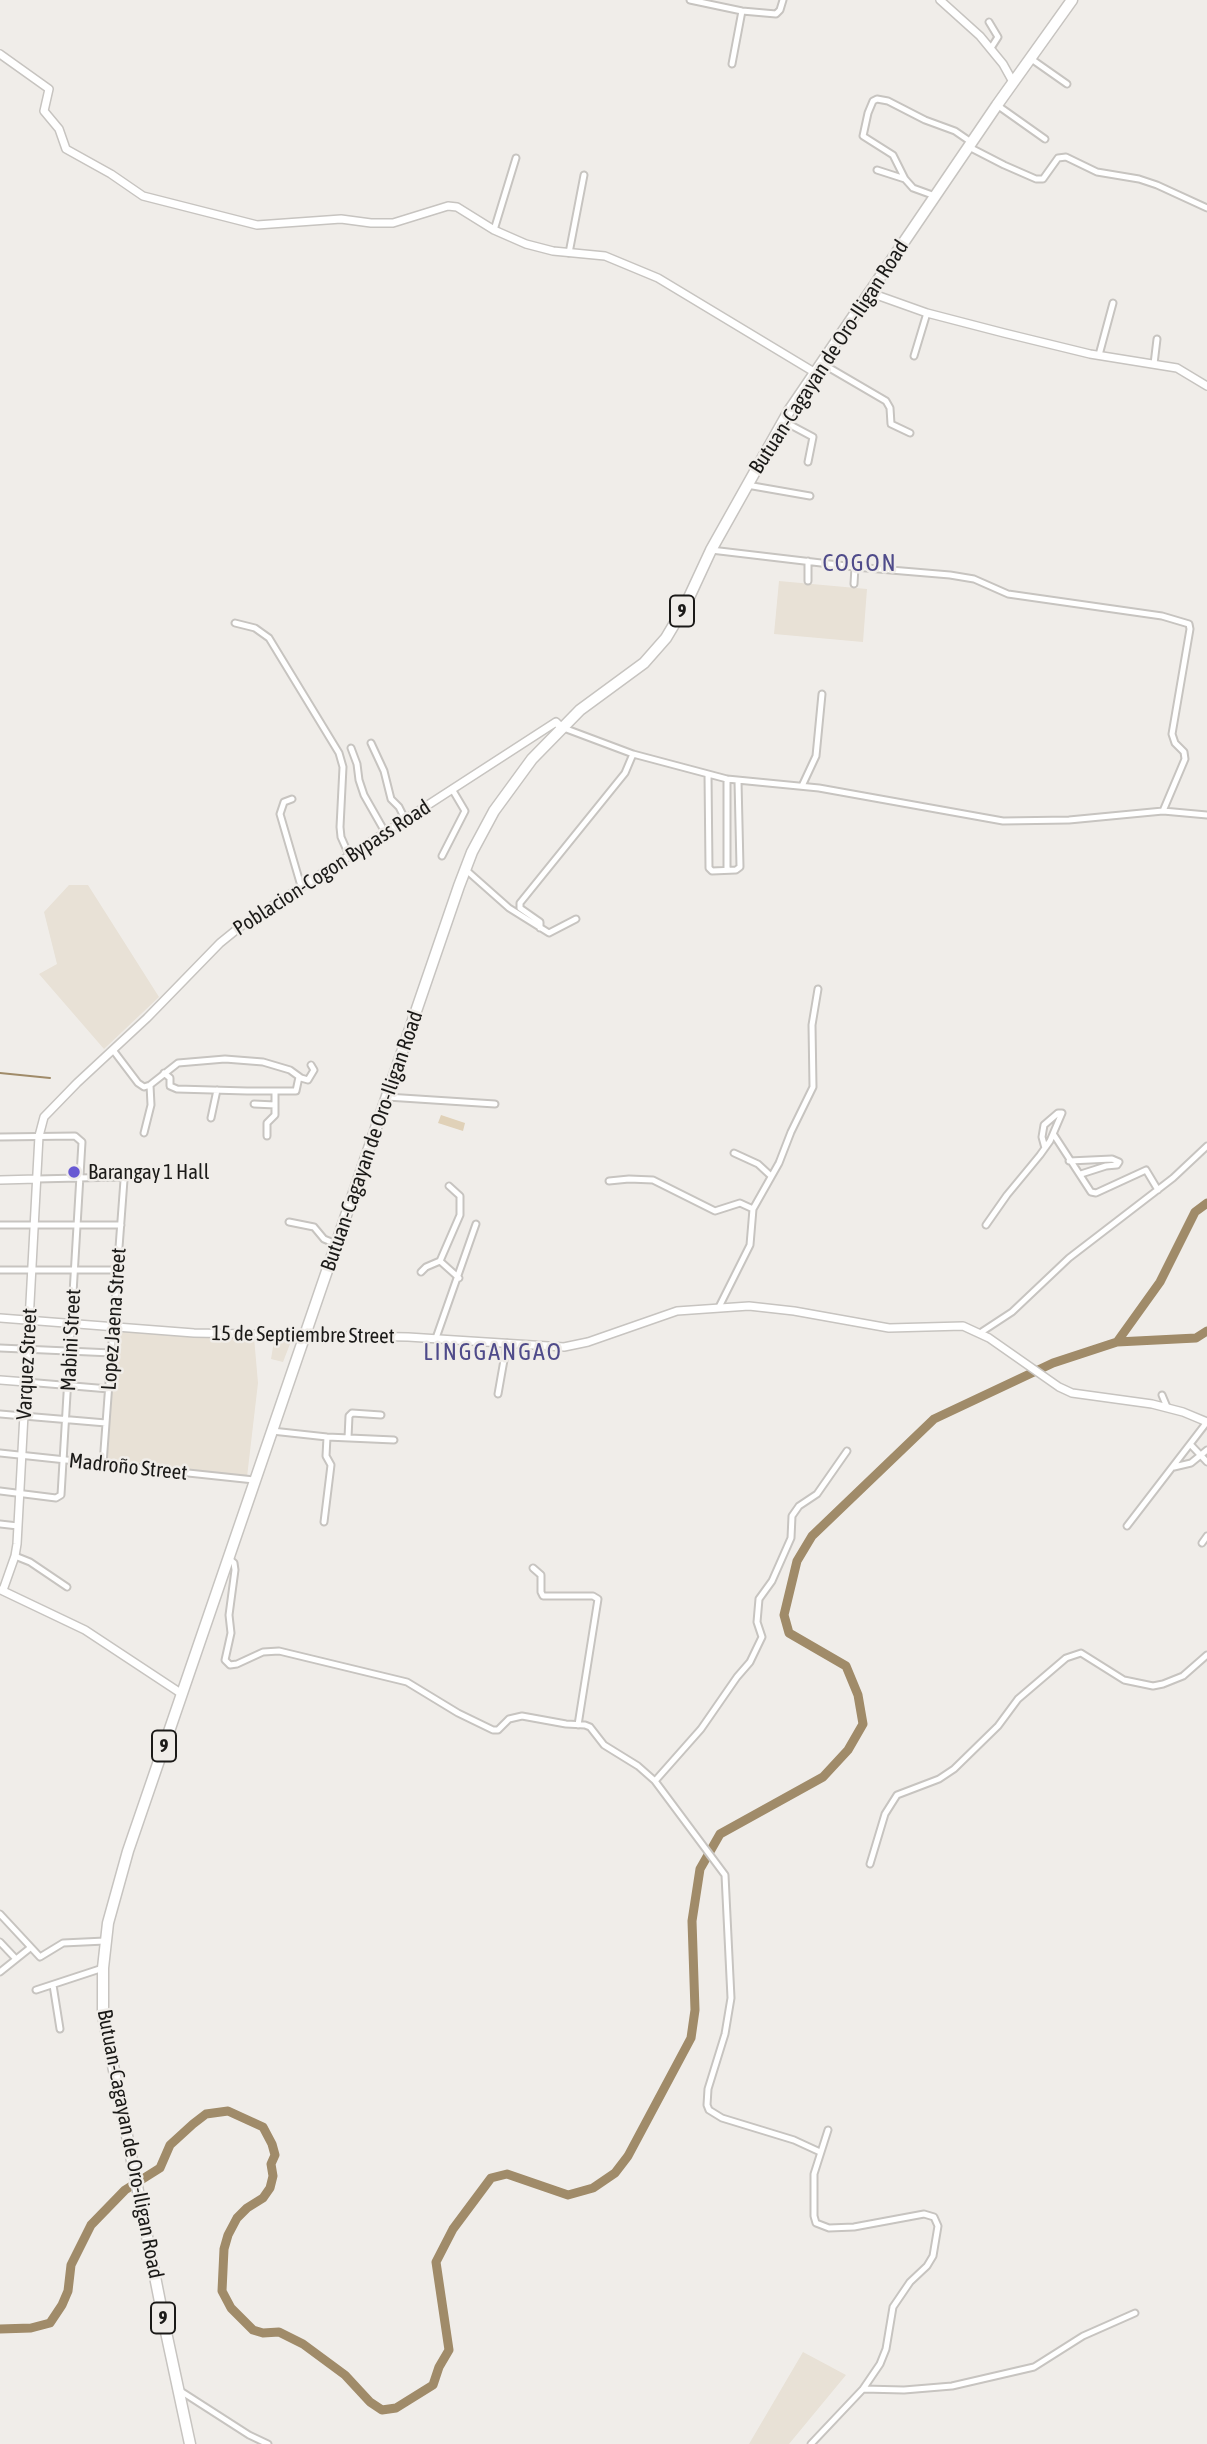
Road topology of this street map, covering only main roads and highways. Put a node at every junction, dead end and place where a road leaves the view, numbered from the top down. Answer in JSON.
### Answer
{"nodes":[{"id":1,"x":1072,"y":0,"type":"edge"},
{"id":2,"x":190,"y":2444,"type":"edge"}],
"edges":[{"from":1,"to":2,"type":"highway","name":"Butuan-Cagayan de Oro-Iligan Road","number":"9"}]}
